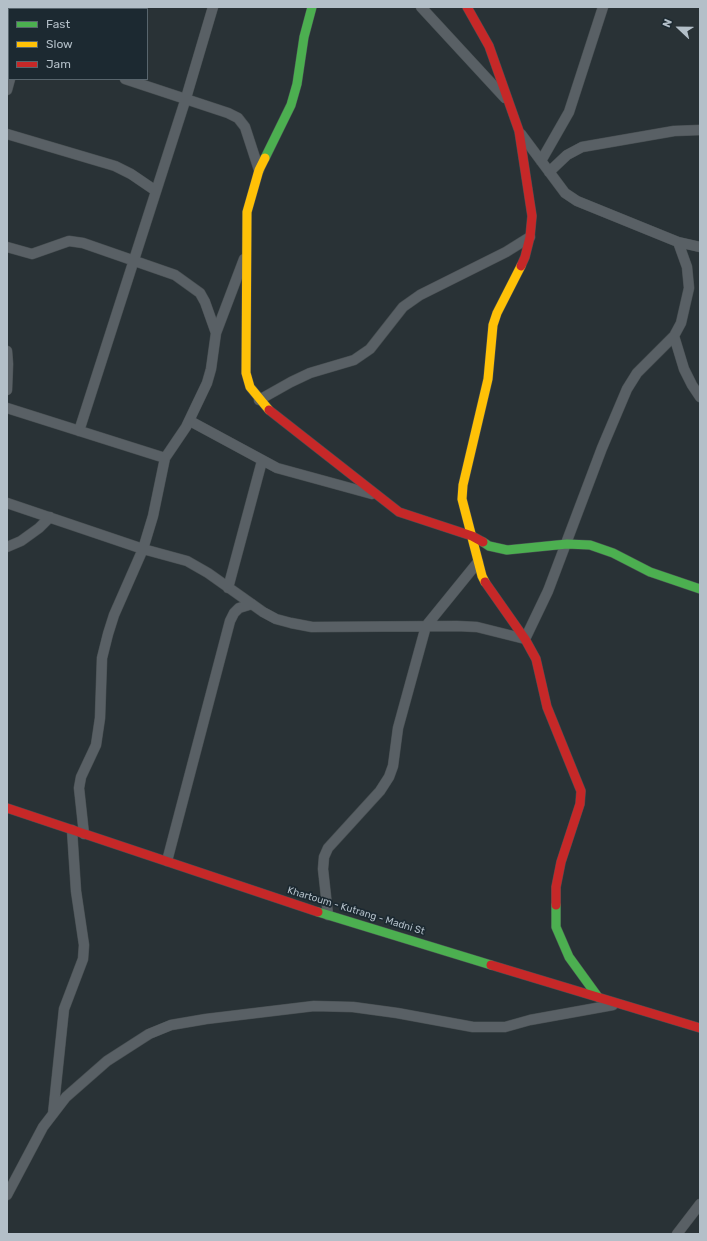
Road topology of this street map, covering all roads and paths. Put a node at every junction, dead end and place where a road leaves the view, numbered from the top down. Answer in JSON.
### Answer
{"nodes":[{"id":1,"x":213,"y":7,"type":"edge"},
{"id":2,"x":312,"y":7,"type":"edge"},
{"id":3,"x":421,"y":7,"type":"edge"},
{"id":4,"x":467,"y":7,"type":"edge"},
{"id":5,"x":603,"y":7,"type":"edge"},
{"id":6,"x":10,"y":80,"type":"edge"},
{"id":7,"x":128,"y":80,"type":"edge"},
{"id":8,"x":7,"y":90,"type":"edge"},
{"id":9,"x":186,"y":98,"type":"junction"},
{"id":10,"x":508,"y":101,"type":"junction"},
{"id":11,"x":519,"y":130,"type":"junction"},
{"id":12,"x":700,"y":130,"type":"edge"},
{"id":13,"x":7,"y":134,"type":"edge"},
{"id":14,"x":541,"y":161,"type":"junction"},
{"id":15,"x":259,"y":170,"type":"junction"},
{"id":16,"x":549,"y":172,"type":"junction"},
{"id":17,"x":156,"y":191,"type":"junction"},
{"id":18,"x":530,"y":237,"type":"junction"},
{"id":19,"x":678,"y":242,"type":"junction"},
{"id":20,"x":7,"y":247,"type":"edge"},
{"id":21,"x":700,"y":247,"type":"edge"},
{"id":22,"x":246,"y":255,"type":"junction"},
{"id":23,"x":134,"y":261,"type":"junction"},
{"id":24,"x":216,"y":333,"type":"junction"},
{"id":25,"x":674,"y":336,"type":"junction"},
{"id":26,"x":7,"y":351,"type":"edge"},
{"id":27,"x":7,"y":390,"type":"edge"},
{"id":28,"x":700,"y":397,"type":"edge"},
{"id":29,"x":259,"y":400,"type":"junction"},
{"id":30,"x":7,"y":408,"type":"edge"},
{"id":31,"x":190,"y":421,"type":"junction"},
{"id":32,"x":79,"y":431,"type":"junction"},
{"id":33,"x":165,"y":458,"type":"junction"},
{"id":34,"x":262,"y":461,"type":"junction"},
{"id":35,"x":376,"y":495,"type":"junction"},
{"id":36,"x":7,"y":503,"type":"edge"},
{"id":37,"x":50,"y":517,"type":"junction"},
{"id":38,"x":472,"y":536,"type":"junction"},
{"id":39,"x":567,"y":544,"type":"junction"},
{"id":40,"x":7,"y":547,"type":"edge"},
{"id":41,"x":143,"y":549,"type":"junction"},
{"id":42,"x":478,"y":562,"type":"junction"},
{"id":43,"x":228,"y":588,"type":"junction"},
{"id":44,"x":700,"y":589,"type":"edge"},
{"id":45,"x":252,"y":604,"type":"junction"},
{"id":46,"x":426,"y":626,"type":"junction"},
{"id":47,"x":525,"y":638,"type":"junction"},
{"id":48,"x":7,"y":808,"type":"edge"},
{"id":49,"x":72,"y":830,"type":"junction"},
{"id":50,"x":84,"y":834,"type":"junction"},
{"id":51,"x":167,"y":861,"type":"junction"},
{"id":52,"x":328,"y":915,"type":"junction"},
{"id":53,"x":598,"y":997,"type":"junction"},
{"id":54,"x":621,"y":1004,"type":"junction"},
{"id":55,"x":700,"y":1028,"type":"edge"},
{"id":56,"x":53,"y":1114,"type":"junction"},
{"id":57,"x":7,"y":1195,"type":"edge"},
{"id":58,"x":700,"y":1204,"type":"edge"},
{"id":59,"x":677,"y":1234,"type":"edge"}],
"edges":[{"from":1,"to":9,"type":"street"},
{"from":2,"to":15,"type":"main road"},
{"from":3,"to":10,"type":"street"},
{"from":4,"to":10,"type":"main road"},
{"from":5,"to":14,"type":"street"},
{"from":6,"to":8,"type":"street"},
{"from":7,"to":9,"type":"street"},
{"from":9,"to":15,"type":"street"},
{"from":9,"to":17,"type":"street"},
{"from":10,"to":11,"type":"main road"},
{"from":11,"to":14,"type":"street"},
{"from":11,"to":18,"type":"main road"},
{"from":12,"to":16,"type":"street"},
{"from":13,"to":17,"type":"street"},
{"from":14,"to":16,"type":"street"},
{"from":15,"to":22,"type":"main road"},
{"from":16,"to":19,"type":"street"},
{"from":17,"to":23,"type":"street"},
{"from":18,"to":29,"type":"street"},
{"from":18,"to":38,"type":"main road"},
{"from":19,"to":21,"type":"street"},
{"from":19,"to":25,"type":"street"},
{"from":20,"to":23,"type":"street"},
{"from":22,"to":24,"type":"street"},
{"from":22,"to":29,"type":"main road"},
{"from":23,"to":24,"type":"street"},
{"from":23,"to":32,"type":"street"},
{"from":24,"to":31,"type":"street"},
{"from":25,"to":28,"type":"street"},
{"from":25,"to":39,"type":"street"},
{"from":26,"to":27,"type":"street"},
{"from":29,"to":35,"type":"main road"},
{"from":30,"to":32,"type":"street"},
{"from":31,"to":33,"type":"street"},
{"from":31,"to":34,"type":"street"},
{"from":32,"to":33,"type":"street"},
{"from":33,"to":41,"type":"street"},
{"from":34,"to":35,"type":"street"},
{"from":34,"to":43,"type":"street"},
{"from":35,"to":38,"type":"main road"},
{"from":36,"to":37,"type":"street"},
{"from":37,"to":40,"type":"street"},
{"from":37,"to":41,"type":"street"},
{"from":38,"to":39,"type":"main road"},
{"from":38,"to":42,"type":"main road"},
{"from":39,"to":44,"type":"main road"},
{"from":39,"to":47,"type":"street"},
{"from":41,"to":43,"type":"street"},
{"from":41,"to":50,"type":"street"},
{"from":42,"to":46,"type":"street"},
{"from":42,"to":47,"type":"main road"},
{"from":43,"to":45,"type":"street"},
{"from":45,"to":46,"type":"street"},
{"from":45,"to":51,"type":"street"},
{"from":46,"to":47,"type":"street"},
{"from":46,"to":52,"type":"street"},
{"from":47,"to":53,"type":"main road"},
{"from":48,"to":49,"type":"main road","name":"Khartoum - Kutrang - Madni St"},
{"from":49,"to":50,"type":"main road","name":"Khartoum - Kutrang - Madni St"},
{"from":49,"to":56,"type":"street"},
{"from":50,"to":51,"type":"main road","name":"Khartoum - Kutrang - Madni St"},
{"from":51,"to":52,"type":"main road","name":"Khartoum - Kutrang - Madni St"},
{"from":52,"to":53,"type":"main road","name":"Khartoum - Kutrang - Madni St"},
{"from":53,"to":54,"type":"main road","name":"Khartoum - Kutrang - Madni St"},
{"from":54,"to":55,"type":"main road","name":"Khartoum - Kutrang - Madni St"},
{"from":54,"to":56,"type":"street"},
{"from":56,"to":57,"type":"street"},
{"from":58,"to":59,"type":"street"}]}
